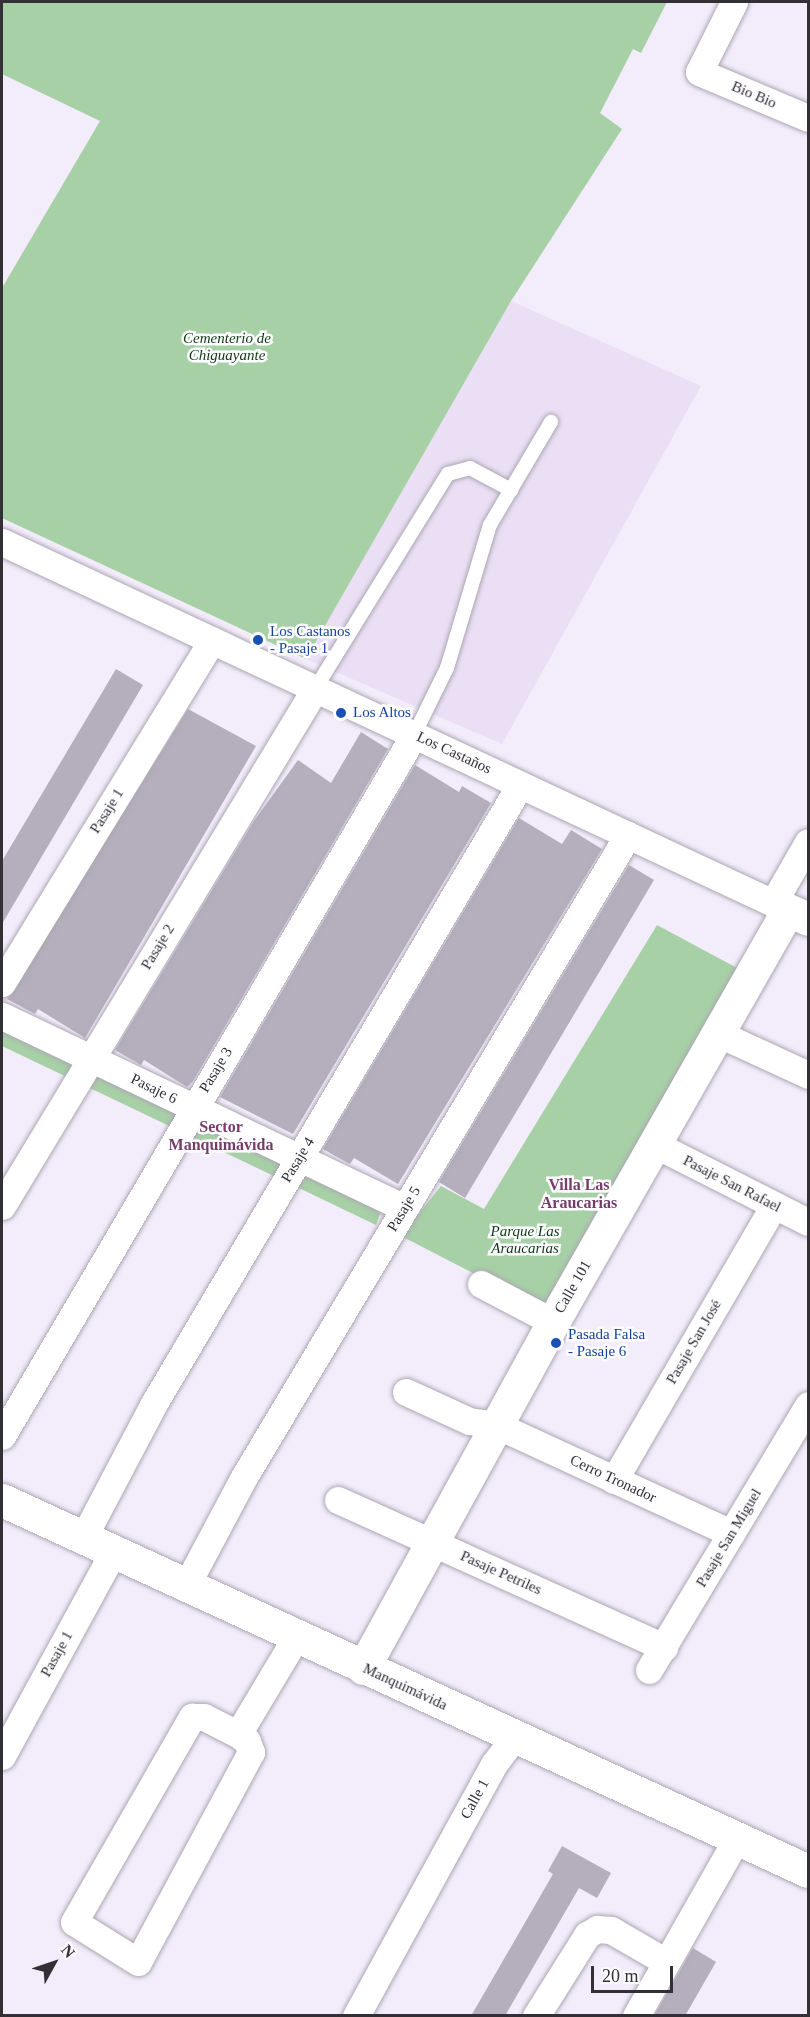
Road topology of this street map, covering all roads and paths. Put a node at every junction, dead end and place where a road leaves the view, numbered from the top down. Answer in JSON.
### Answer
{"nodes":[{"id":1,"x":734,"y":2,"type":"edge"},
{"id":2,"x":808,"y":118,"type":"edge"},
{"id":3,"x":551,"y":422,"type":"dead end"},
{"id":4,"x":511,"y":490,"type":"junction"},
{"id":5,"x":2,"y":542,"type":"edge"},
{"id":6,"x":212,"y":640,"type":"junction"},
{"id":7,"x":315,"y":690,"type":"junction"},
{"id":8,"x":414,"y":735,"type":"junction"},
{"id":9,"x":520,"y":784,"type":"junction"},
{"id":10,"x":628,"y":835,"type":"junction"},
{"id":11,"x":808,"y":842,"type":"edge"},
{"id":12,"x":790,"y":911,"type":"edge"},
{"id":13,"x":2,"y":982,"type":"edge"},
{"id":14,"x":2,"y":1016,"type":"edge"},
{"id":15,"x":719,"y":1034,"type":"junction"},
{"id":16,"x":90,"y":1058,"type":"junction"},
{"id":17,"x":808,"y":1075,"type":"edge"},
{"id":18,"x":194,"y":1108,"type":"junction"},
{"id":19,"x":656,"y":1145,"type":"junction"},
{"id":20,"x":299,"y":1159,"type":"junction"},
{"id":21,"x":774,"y":1205,"type":"junction"},
{"id":22,"x":2,"y":1206,"type":"edge"},
{"id":23,"x":405,"y":1208,"type":"junction"},
{"id":24,"x":808,"y":1222,"type":"edge"},
{"id":25,"x":482,"y":1284,"type":"dead end"},
{"id":26,"x":553,"y":1322,"type":"junction"},
{"id":27,"x":406,"y":1392,"type":"dead end"},
{"id":28,"x":808,"y":1405,"type":"edge"},
{"id":29,"x":496,"y":1425,"type":"junction"},
{"id":30,"x":2,"y":1436,"type":"edge"},
{"id":31,"x":614,"y":1480,"type":"junction"},
{"id":32,"x":2,"y":1500,"type":"edge"},
{"id":33,"x":338,"y":1500,"type":"dead end"},
{"id":34,"x":731,"y":1533,"type":"junction"},
{"id":35,"x":83,"y":1538,"type":"junction"},
{"id":36,"x":431,"y":1541,"type":"junction"},
{"id":37,"x":112,"y":1552,"type":"junction"},
{"id":38,"x":186,"y":1586,"type":"junction"},
{"id":39,"x":296,"y":1637,"type":"junction"},
{"id":40,"x":664,"y":1647,"type":"junction"},
{"id":41,"x":363,"y":1668,"type":"junction"},
{"id":42,"x":649,"y":1670,"type":"dead end"},
{"id":43,"x":238,"y":1734,"type":"junction"},
{"id":44,"x":514,"y":1737,"type":"junction"},
{"id":45,"x":2,"y":1756,"type":"edge"},
{"id":46,"x":737,"y":1838,"type":"junction"},
{"id":47,"x":808,"y":1871,"type":"edge"},
{"id":48,"x":666,"y":1962,"type":"junction"},
{"id":49,"x":356,"y":2016,"type":"edge"},
{"id":50,"x":536,"y":2016,"type":"edge"},
{"id":51,"x":636,"y":2016,"type":"edge"}],
"edges":[{"from":1,"to":2,"type":"street","name":"Bio Bio"},
{"from":3,"to":4,"type":"lane"},
{"from":4,"to":7,"type":"lane"},
{"from":4,"to":8,"type":"lane"},
{"from":5,"to":6,"type":"street","name":"Los Castaños"},
{"from":6,"to":7,"type":"street","name":"Los Castaños"},
{"from":6,"to":13,"type":"street","name":"Pasaje 1"},
{"from":7,"to":8,"type":"street","name":"Los Castaños"},
{"from":7,"to":16,"type":"street","name":"Pasaje 2"},
{"from":8,"to":9,"type":"street","name":"Los Castaños"},
{"from":8,"to":18,"type":"street","name":"Pasaje 3"},
{"from":9,"to":10,"type":"street","name":"Los Castaños"},
{"from":9,"to":20,"type":"street","name":"Pasaje 4"},
{"from":10,"to":12,"type":"street","name":"Los Castaños"},
{"from":10,"to":23,"type":"street","name":"Pasaje 5"},
{"from":11,"to":12,"type":"street"},
{"from":12,"to":15,"type":"street","name":"Calle 101"},
{"from":14,"to":16,"type":"street","name":"Pasaje 6"},
{"from":15,"to":17,"type":"street"},
{"from":15,"to":19,"type":"street","name":"Calle 101"},
{"from":16,"to":18,"type":"street","name":"Pasaje 6"},
{"from":16,"to":22,"type":"street","name":"Pasaje 2"},
{"from":18,"to":20,"type":"street","name":"Pasaje 6"},
{"from":18,"to":30,"type":"street","name":"Pasaje 3"},
{"from":19,"to":21,"type":"street","name":"Pasaje San Rafael"},
{"from":19,"to":26,"type":"street","name":"Calle 101"},
{"from":20,"to":23,"type":"street","name":"Pasaje 6"},
{"from":20,"to":35,"type":"street","name":"Pasaje 4"},
{"from":21,"to":24,"type":"street","name":"Pasaje San Rafael"},
{"from":21,"to":31,"type":"street","name":"Pasaje San José"},
{"from":23,"to":38,"type":"street","name":"Pasaje 5"},
{"from":25,"to":26,"type":"street"},
{"from":26,"to":29,"type":"street","name":"Calle 101"},
{"from":27,"to":29,"type":"street","name":"Cerro Tronador"},
{"from":28,"to":34,"type":"street","name":"Pasaje San Miguel"},
{"from":29,"to":31,"type":"street","name":"Cerro Tronador"},
{"from":29,"to":36,"type":"street","name":"Calle 101"},
{"from":31,"to":34,"type":"street","name":"Cerro Tronador"},
{"from":32,"to":35,"type":"street","name":"Manquimávida"},
{"from":33,"to":36,"type":"street","name":"Pasaje Petriles"},
{"from":34,"to":40,"type":"street","name":"Pasaje San Miguel"},
{"from":35,"to":37,"type":"street","name":"Manquimávida"},
{"from":36,"to":40,"type":"street","name":"Pasaje Petriles"},
{"from":36,"to":41,"type":"street","name":"Calle 101"},
{"from":37,"to":38,"type":"street","name":"Manquimávida"},
{"from":37,"to":45,"type":"street","name":"Pasaje 1"},
{"from":38,"to":39,"type":"street","name":"Manquimávida"},
{"from":39,"to":41,"type":"street","name":"Manquimávida"},
{"from":39,"to":43,"type":"street"},
{"from":40,"to":42,"type":"street","name":"Pasaje San Miguel"},
{"from":41,"to":44,"type":"street","name":"Manquimávida"},
{"from":43,"to":43,"type":"street"},
{"from":44,"to":46,"type":"street","name":"Manquimávida"},
{"from":44,"to":49,"type":"street","name":"Calle 1"},
{"from":46,"to":47,"type":"street","name":"Manquimávida"},
{"from":46,"to":48,"type":"street"},
{"from":48,"to":50,"type":"street"},
{"from":48,"to":51,"type":"street"}]}
